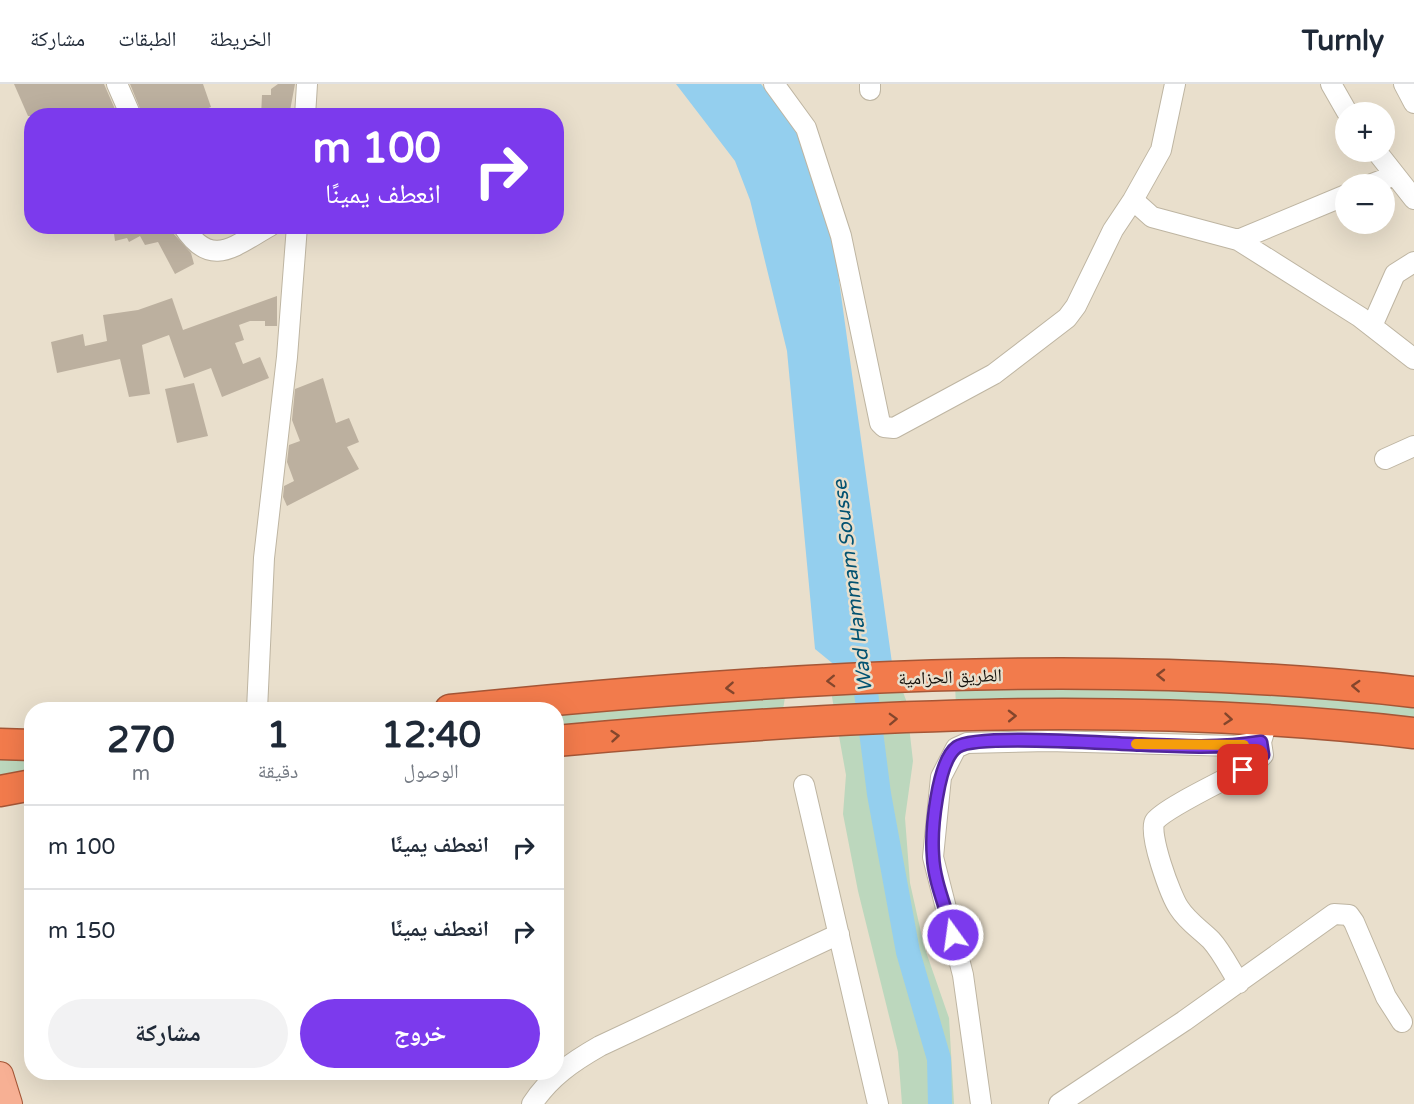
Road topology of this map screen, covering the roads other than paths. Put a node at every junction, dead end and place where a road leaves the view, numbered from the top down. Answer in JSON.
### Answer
{"nodes":[{"id":1,"x":117,"y":84,"type":"edge"},
{"id":2,"x":307,"y":84,"type":"edge"},
{"id":3,"x":774,"y":84,"type":"edge"},
{"id":4,"x":1175,"y":84,"type":"edge"},
{"id":5,"x":1331,"y":84,"type":"edge"},
{"id":6,"x":1404,"y":84,"type":"edge"},
{"id":7,"x":1341,"y":102,"type":"edge"},
{"id":8,"x":1414,"y":103,"type":"edge"},
{"id":9,"x":128,"y":108,"type":"edge"},
{"id":10,"x":306,"y":108,"type":"edge"},
{"id":11,"x":1385,"y":162,"type":"edge"},
{"id":12,"x":1394,"y":174,"type":"edge"},
{"id":13,"x":1395,"y":175,"type":"edge"},
{"id":14,"x":1414,"y":199,"type":"edge"},
{"id":15,"x":1133,"y":200,"type":"junction"},
{"id":16,"x":1335,"y":200,"type":"edge"},
{"id":17,"x":188,"y":234,"type":"edge"},
{"id":18,"x":256,"y":234,"type":"edge"},
{"id":19,"x":296,"y":234,"type":"edge"},
{"id":20,"x":1238,"y":240,"type":"junction"},
{"id":21,"x":1414,"y":262,"type":"edge"},
{"id":22,"x":1372,"y":327,"type":"junction"},
{"id":23,"x":1414,"y":359,"type":"edge"},
{"id":24,"x":1414,"y":446,"type":"edge"},
{"id":25,"x":1384,"y":459,"type":"dead end"},
{"id":26,"x":1414,"y":692,"type":"edge"},
{"id":27,"x":257,"y":702,"type":"edge"},
{"id":28,"x":532,"y":702,"type":"edge"},
{"id":29,"x":1264,"y":732,"type":"junction"},
{"id":30,"x":1414,"y":734,"type":"edge"},
{"id":31,"x":564,"y":740,"type":"edge"},
{"id":32,"x":0,"y":744,"type":"edge"},
{"id":33,"x":24,"y":745,"type":"edge"},
{"id":34,"x":24,"y":786,"type":"edge"},
{"id":35,"x":804,"y":786,"type":"dead end"},
{"id":36,"x":0,"y":791,"type":"edge"},
{"id":37,"x":839,"y":934,"type":"junction"},
{"id":38,"x":1239,"y":983,"type":"junction"},
{"id":39,"x":1402,"y":1022,"type":"dead end"},
{"id":40,"x":564,"y":1069,"type":"edge"},
{"id":41,"x":0,"y":1075,"type":"edge"},
{"id":42,"x":552,"y":1080,"type":"edge"},
{"id":43,"x":9,"y":1104,"type":"edge"},
{"id":44,"x":532,"y":1104,"type":"edge"},
{"id":45,"x":878,"y":1104,"type":"edge"},
{"id":46,"x":981,"y":1104,"type":"edge"},
{"id":47,"x":1059,"y":1104,"type":"edge"}],
"edges":[{"from":1,"to":9,"type":"street"},
{"from":2,"to":10,"type":"street"},
{"from":3,"to":15,"type":"street"},
{"from":4,"to":15,"type":"street"},
{"from":5,"to":7,"type":"street"},
{"from":6,"to":8,"type":"street"},
{"from":11,"to":12,"type":"street"},
{"from":13,"to":14,"type":"street"},
{"from":15,"to":20,"type":"street"},
{"from":16,"to":20,"type":"street"},
{"from":17,"to":18,"type":"street"},
{"from":19,"to":27,"type":"street"},
{"from":20,"to":22,"type":"street"},
{"from":21,"to":22,"type":"street"},
{"from":22,"to":23,"type":"street"},
{"from":24,"to":25,"type":"street"},
{"from":26,"to":28,"type":"highway","name":"الطريق الحزامية","one_way":true},
{"from":29,"to":30,"type":"highway"},
{"from":31,"to":29,"type":"highway","one_way":true},
{"from":29,"to":38,"type":"street"},
{"from":29,"to":46,"type":"street"},
{"from":32,"to":33,"type":"highway"},
{"from":34,"to":36,"type":"highway"},
{"from":35,"to":37,"type":"street"},
{"from":37,"to":40,"type":"street"},
{"from":37,"to":45,"type":"street"},
{"from":38,"to":39,"type":"street"},
{"from":38,"to":47,"type":"street"},
{"from":41,"to":43,"type":"main road"},
{"from":42,"to":44,"type":"street"}]}
